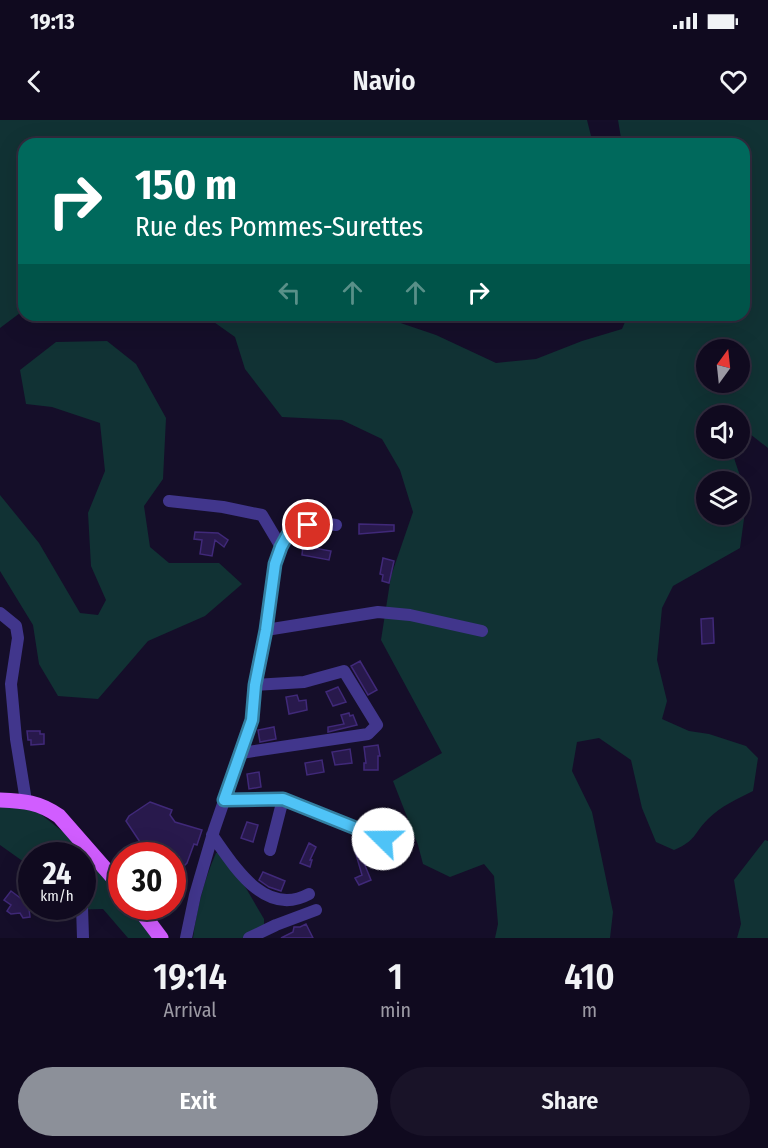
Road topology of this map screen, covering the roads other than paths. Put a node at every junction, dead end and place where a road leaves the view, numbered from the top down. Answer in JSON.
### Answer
{"nodes":[{"id":1,"x":169,"y":501,"type":"dead end"},
{"id":2,"x":336,"y":525,"type":"dead end"},
{"id":3,"x":281,"y":547,"type":"junction"},
{"id":4,"x":0,"y":613,"type":"edge"},
{"id":5,"x":266,"y":630,"type":"junction"},
{"id":6,"x":482,"y":631,"type":"dead end"},
{"id":7,"x":255,"y":685,"type":"junction"},
{"id":8,"x":241,"y":753,"type":"junction"},
{"id":9,"x":283,"y":799,"type":"junction"},
{"id":10,"x":0,"y":800,"type":"edge"},
{"id":11,"x":224,"y":800,"type":"junction"},
{"id":12,"x":27,"y":801,"type":"junction"},
{"id":13,"x":212,"y":835,"type":"junction"},
{"id":14,"x":383,"y":839,"type":"dead end"},
{"id":15,"x":77,"y":842,"type":"edge"},
{"id":16,"x":270,"y":850,"type":"dead end"},
{"id":17,"x":96,"y":863,"type":"edge"},
{"id":18,"x":108,"y":874,"type":"edge"},
{"id":19,"x":309,"y":894,"type":"dead end"},
{"id":20,"x":316,"y":910,"type":"dead end"},
{"id":21,"x":82,"y":920,"type":"edge"},
{"id":22,"x":147,"y":920,"type":"edge"},
{"id":23,"x":83,"y":938,"type":"edge"},
{"id":24,"x":161,"y":938,"type":"edge"},
{"id":25,"x":186,"y":938,"type":"edge"},
{"id":26,"x":249,"y":938,"type":"edge"}],
"edges":[{"from":1,"to":3,"type":"street"},
{"from":2,"to":3,"type":"street"},
{"from":3,"to":5,"type":"street"},
{"from":4,"to":12,"type":"street"},
{"from":5,"to":6,"type":"street"},
{"from":5,"to":7,"type":"street"},
{"from":7,"to":8,"type":"street"},
{"from":7,"to":8,"type":"street"},
{"from":8,"to":11,"type":"street"},
{"from":9,"to":11,"type":"street"},
{"from":9,"to":14,"type":"street"},
{"from":9,"to":16,"type":"street"},
{"from":10,"to":12,"type":"main road"},
{"from":11,"to":13,"type":"street"},
{"from":12,"to":15,"type":"main road"},
{"from":13,"to":19,"type":"street"},
{"from":13,"to":25,"type":"street"},
{"from":17,"to":18,"type":"main road"},
{"from":20,"to":26,"type":"street"},
{"from":21,"to":23,"type":"street"},
{"from":22,"to":24,"type":"main road"}]}
